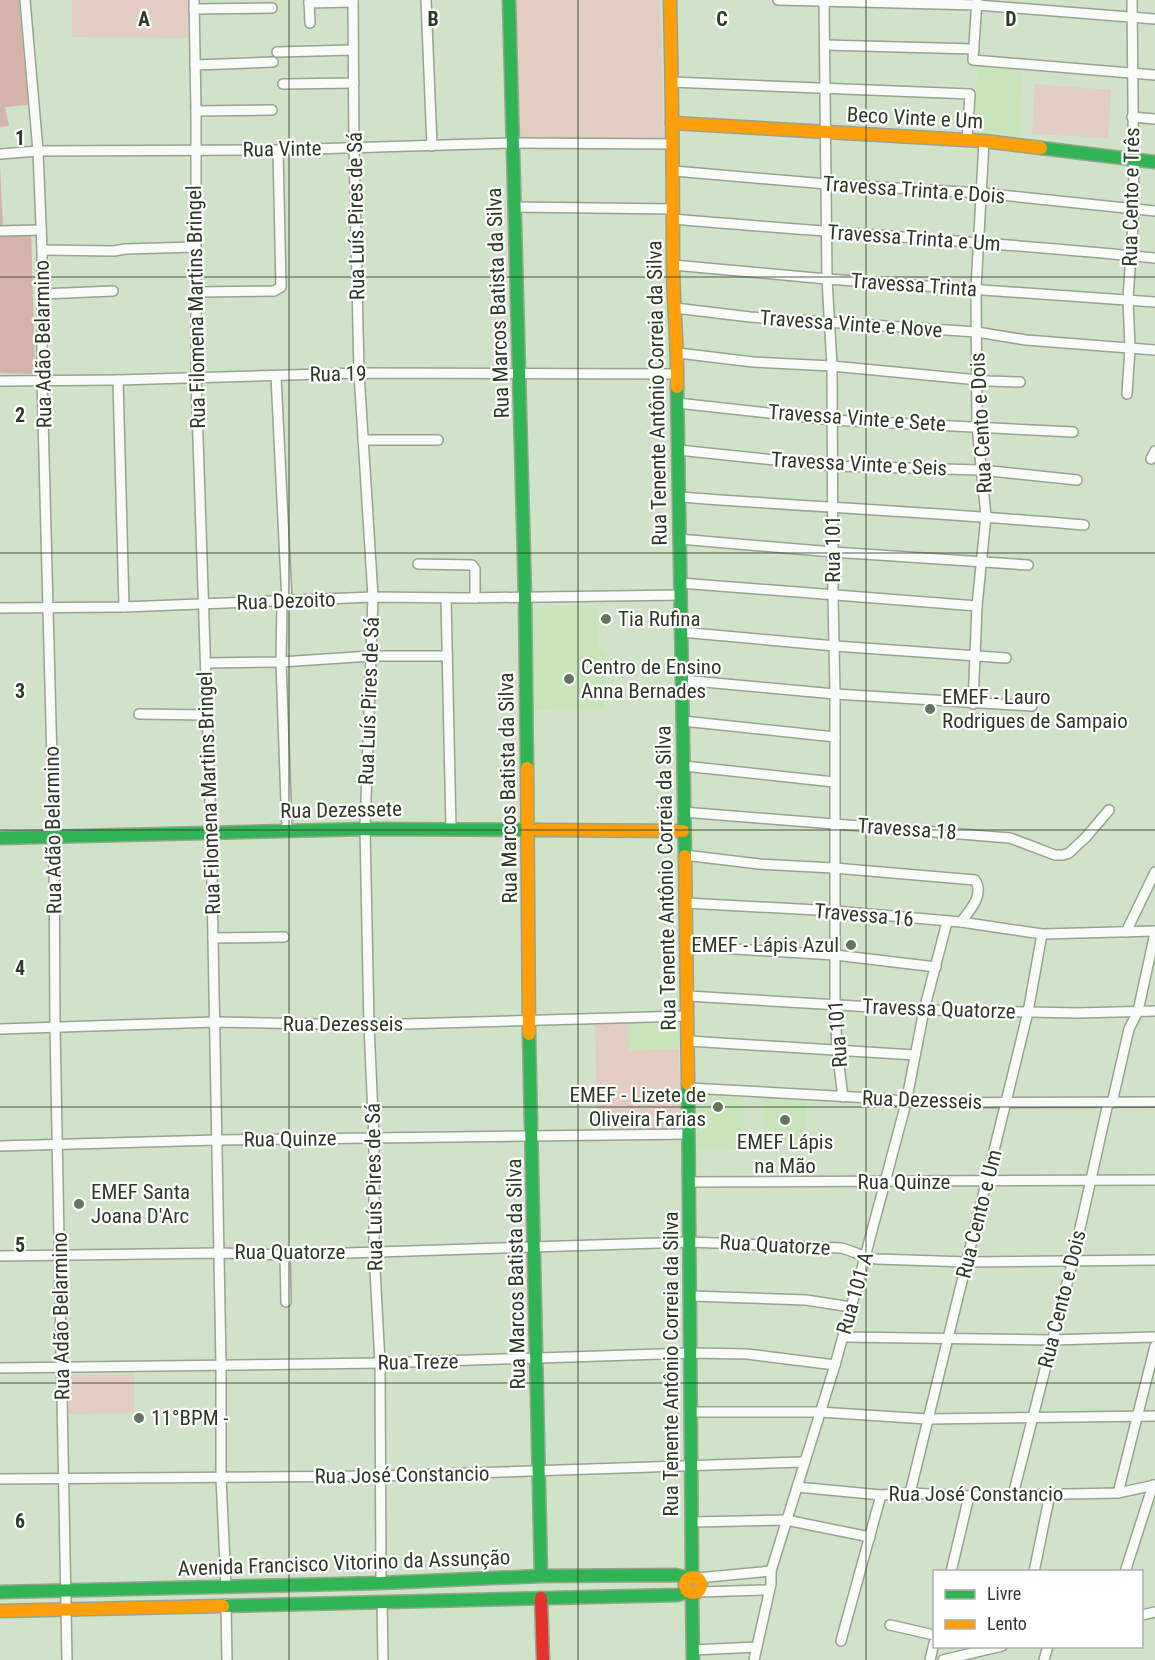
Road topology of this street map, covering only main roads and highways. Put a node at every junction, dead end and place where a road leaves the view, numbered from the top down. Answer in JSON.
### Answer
{"nodes":[{"id":1,"x":509,"y":0,"type":"edge"},
{"id":2,"x":670,"y":0,"type":"edge"},
{"id":3,"x":672,"y":123,"type":"junction"},
{"id":4,"x":1155,"y":162,"type":"edge"},
{"id":5,"x":528,"y":830,"type":"junction"},
{"id":6,"x":684,"y":831,"type":"junction"},
{"id":7,"x":0,"y":838,"type":"edge"},
{"id":8,"x":541,"y":1576,"type":"junction"},
{"id":9,"x":693,"y":1577,"type":"junction"},
{"id":10,"x":340,"y":1584,"type":"junction"},
{"id":11,"x":226,"y":1586,"type":"junction"},
{"id":12,"x":0,"y":1592,"type":"edge"},
{"id":13,"x":692,"y":1592,"type":"junction"},
{"id":14,"x":541,"y":1598,"type":"junction"},
{"id":15,"x":341,"y":1602,"type":"junction"},
{"id":16,"x":226,"y":1604,"type":"junction"},
{"id":17,"x":0,"y":1611,"type":"edge"},
{"id":18,"x":693,"y":1655,"type":"edge"},
{"id":19,"x":543,"y":1660,"type":"edge"}],
"edges":[{"from":1,"to":5,"type":"main road","name":"Rua Marcos Batista da Silva"},
{"from":2,"to":3,"type":"main road","name":"Rua Tenente Antônio Correia da Silva"},
{"from":3,"to":4,"type":"main road","name":"Beco Vinte e Um"},
{"from":3,"to":6,"type":"main road","name":"Rua Tenente Antônio Correia da Silva"},
{"from":5,"to":6,"type":"main road","name":"Rua Dezessete"},
{"from":5,"to":7,"type":"main road","name":"Rua Dezessete"},
{"from":5,"to":8,"type":"main road","name":"Rua Marcos Batista da Silva"},
{"from":6,"to":9,"type":"main road","name":"Rua Tenente Antônio Correia da Silva"},
{"from":8,"to":9,"type":"main road","name":"Avenida Francisco Vitorino da Assunção"},
{"from":8,"to":10,"type":"main road","name":"Avenida Francisco Vitorino da Assunção"},
{"from":8,"to":14,"type":"main road","name":"Rua Marcos Batista da Silva"},
{"from":9,"to":13,"type":"main road","name":"Rua Tenente Antônio Correia da Silva"},
{"from":10,"to":11,"type":"main road","name":"Avenida Francisco Vitorino da Assunção"},
{"from":10,"to":15,"type":"main road"},
{"from":11,"to":12,"type":"main road","name":"Avenida Francisco Vitorino da Assunção"},
{"from":11,"to":16,"type":"main road"},
{"from":13,"to":14,"type":"main road","name":"Avenida Francisco Vitorino da Assunção"},
{"from":13,"to":18,"type":"main road","name":"Rua Tenente Antônio Correia da Silva"},
{"from":14,"to":15,"type":"main road","name":"Avenida Francisco Vitorino da Assunção"},
{"from":14,"to":19,"type":"main road"},
{"from":15,"to":16,"type":"main road","name":"Avenida Francisco Vitorino da Assunção"},
{"from":16,"to":17,"type":"main road","name":"Avenida Francisco Vitorino da Assunção"}]}
